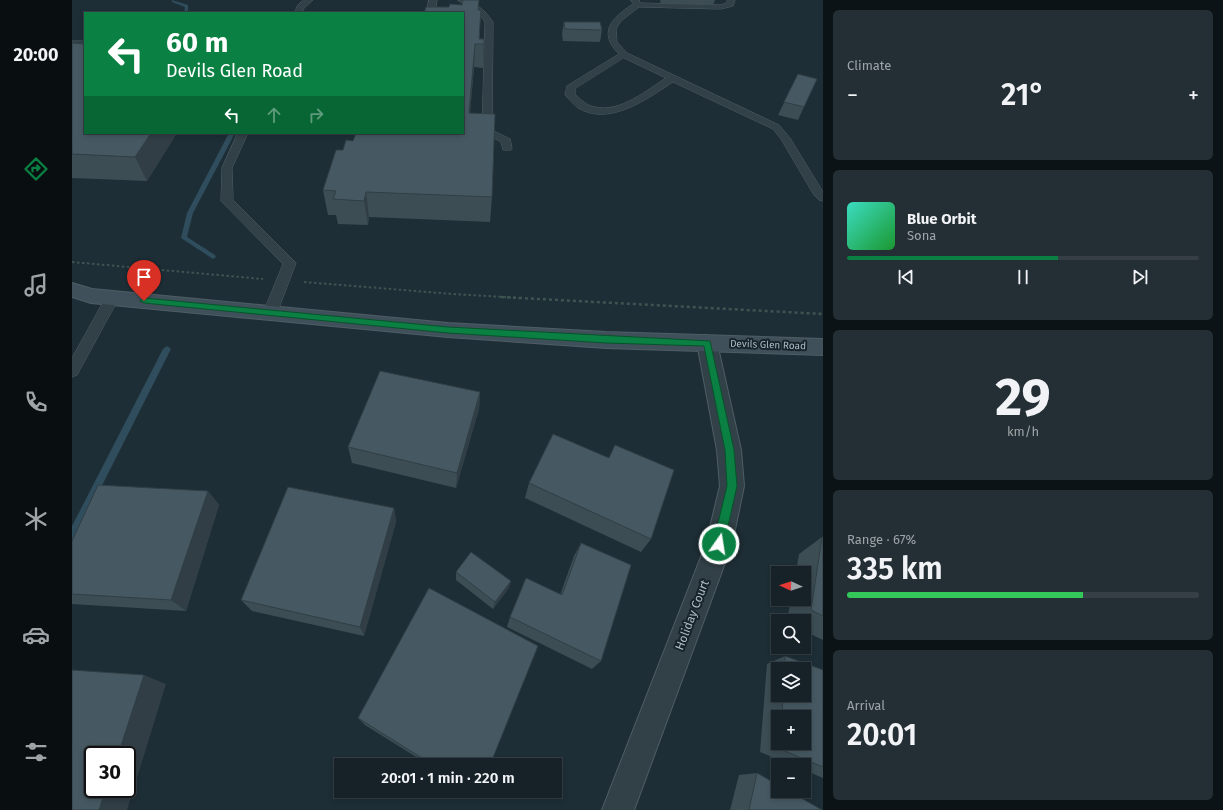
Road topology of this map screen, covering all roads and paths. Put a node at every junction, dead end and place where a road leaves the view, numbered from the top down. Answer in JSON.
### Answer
{"nodes":[{"id":1,"x":309,"y":0,"type":"edge"},
{"id":2,"x":433,"y":0,"type":"edge"},
{"id":3,"x":462,"y":0,"type":"edge"},
{"id":4,"x":731,"y":0,"type":"edge"},
{"id":5,"x":636,"y":2,"type":"edge"},
{"id":6,"x":298,"y":12,"type":"edge"},
{"id":7,"x":431,"y":12,"type":"edge"},
{"id":8,"x":72,"y":43,"type":"edge"},
{"id":9,"x":84,"y":43,"type":"edge"},
{"id":10,"x":624,"y":55,"type":"junction"},
{"id":11,"x":673,"y":78,"type":"junction"},
{"id":12,"x":243,"y":134,"type":"edge"},
{"id":13,"x":507,"y":148,"type":"dead end"},
{"id":14,"x":823,"y":198,"type":"edge"},
{"id":15,"x":72,"y":262,"type":"edge"},
{"id":16,"x":284,"y":280,"type":"junction"},
{"id":17,"x":72,"y":290,"type":"edge"},
{"id":18,"x":82,"y":298,"type":"edge"},
{"id":19,"x":112,"y":298,"type":"junction"},
{"id":20,"x":270,"y":313,"type":"junction"},
{"id":21,"x":823,"y":314,"type":"edge"},
{"id":22,"x":707,"y":343,"type":"junction"},
{"id":23,"x":823,"y":348,"type":"edge"},
{"id":24,"x":72,"y":371,"type":"edge"},
{"id":25,"x":618,"y":810,"type":"edge"}],
"edges":[{"from":1,"to":6,"type":"lane"},
{"from":2,"to":7,"type":"lane"},
{"from":3,"to":13,"type":"lane"},
{"from":4,"to":5,"type":"lane"},
{"from":5,"to":10,"type":"lane"},
{"from":8,"to":9,"type":"lane"},
{"from":10,"to":11,"type":"lane"},
{"from":10,"to":11,"type":"lane"},
{"from":11,"to":14,"type":"lane"},
{"from":12,"to":16,"type":"lane"},
{"from":15,"to":16,"type":"path"},
{"from":16,"to":20,"type":"lane"},
{"from":16,"to":21,"type":"path"},
{"from":17,"to":18,"type":"main road","name":"Devils Glen Road"},
{"from":18,"to":19,"type":"main road","name":"Devils Glen Road"},
{"from":19,"to":20,"type":"main road","name":"Devils Glen Road"},
{"from":19,"to":24,"type":"lane"},
{"from":20,"to":22,"type":"main road","name":"Devils Glen Road"},
{"from":22,"to":23,"type":"main road","name":"Devils Glen Road"},
{"from":22,"to":25,"type":"street","name":"Holiday Court"}]}
